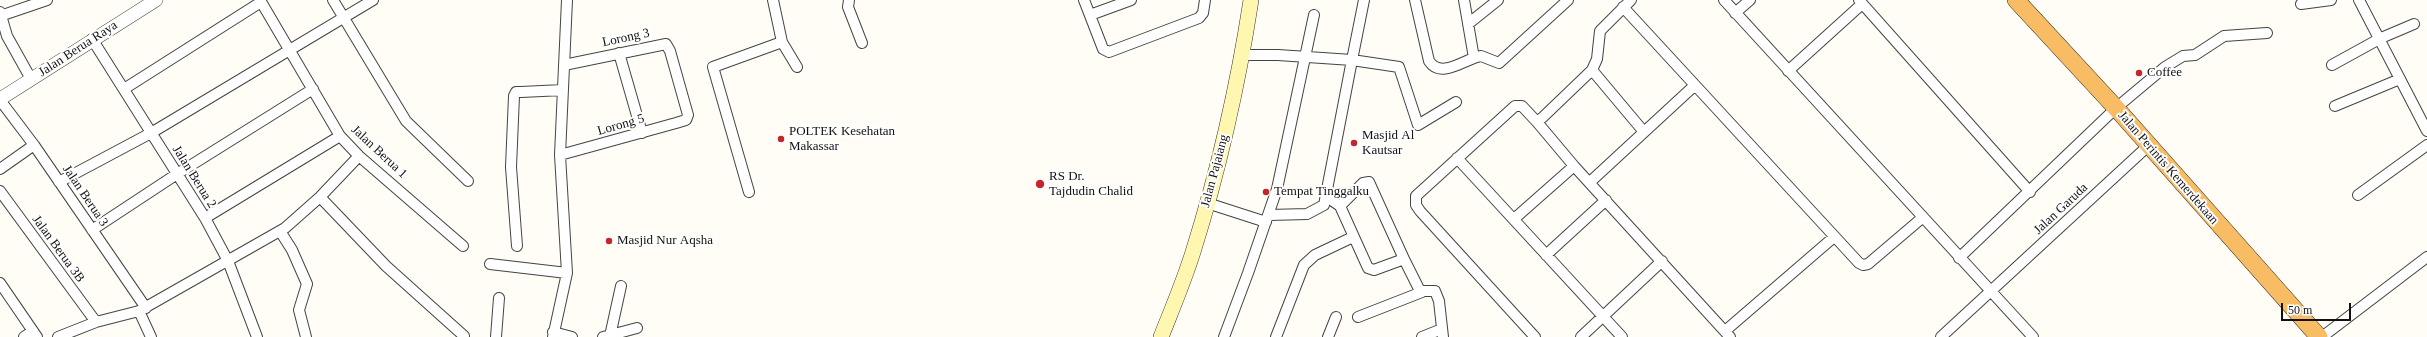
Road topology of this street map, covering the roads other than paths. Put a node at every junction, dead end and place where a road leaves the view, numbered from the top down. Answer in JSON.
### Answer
{"nodes":[{"id":1,"x":48,"y":0,"type":"edge"},
{"id":2,"x":156,"y":0,"type":"edge"},
{"id":3,"x":333,"y":0,"type":"edge"},
{"id":4,"x":373,"y":0,"type":"edge"},
{"id":5,"x":567,"y":0,"type":"edge"},
{"id":6,"x":773,"y":0,"type":"edge"},
{"id":7,"x":849,"y":0,"type":"edge"},
{"id":8,"x":1084,"y":0,"type":"edge"},
{"id":9,"x":1131,"y":0,"type":"edge"},
{"id":10,"x":1205,"y":0,"type":"edge"},
{"id":11,"x":1251,"y":0,"type":"edge"},
{"id":12,"x":1364,"y":0,"type":"edge"},
{"id":13,"x":1415,"y":0,"type":"edge"},
{"id":14,"x":1464,"y":0,"type":"edge"},
{"id":15,"x":1498,"y":0,"type":"edge"},
{"id":16,"x":1568,"y":0,"type":"edge"},
{"id":17,"x":1631,"y":0,"type":"edge"},
{"id":18,"x":1724,"y":0,"type":"edge"},
{"id":19,"x":1750,"y":0,"type":"edge"},
{"id":20,"x":2016,"y":0,"type":"edge"},
{"id":21,"x":2332,"y":0,"type":"edge"},
{"id":22,"x":2360,"y":0,"type":"edge"},
{"id":23,"x":260,"y":1,"type":"edge"},
{"id":24,"x":1860,"y":2,"type":"edge"},
{"id":25,"x":2301,"y":4,"type":"dead end"},
{"id":26,"x":1623,"y":7,"type":"junction"},
{"id":27,"x":1735,"y":13,"type":"junction"},
{"id":28,"x":0,"y":14,"type":"edge"},
{"id":29,"x":1090,"y":15,"type":"junction"},
{"id":30,"x":1314,"y":15,"type":"dead end"},
{"id":31,"x":344,"y":18,"type":"junction"},
{"id":32,"x":1468,"y":24,"type":"junction"},
{"id":33,"x":2414,"y":24,"type":"dead end"},
{"id":34,"x":2267,"y":33,"type":"dead end"},
{"id":35,"x":2381,"y":38,"type":"junction"},
{"id":36,"x":92,"y":39,"type":"junction"},
{"id":37,"x":782,"y":42,"type":"junction"},
{"id":38,"x":862,"y":43,"type":"dead end"},
{"id":39,"x":288,"y":49,"type":"junction"},
{"id":40,"x":619,"y":53,"type":"junction"},
{"id":41,"x":1243,"y":55,"type":"junction"},
{"id":42,"x":1304,"y":57,"type":"junction"},
{"id":43,"x":1474,"y":58,"type":"junction"},
{"id":44,"x":1352,"y":60,"type":"junction"},
{"id":45,"x":564,"y":64,"type":"junction"},
{"id":46,"x":2332,"y":65,"type":"dead end"},
{"id":47,"x":797,"y":66,"type":"dead end"},
{"id":48,"x":1592,"y":70,"type":"junction"},
{"id":49,"x":1788,"y":71,"type":"junction"},
{"id":50,"x":31,"y":79,"type":"junction"},
{"id":51,"x":2400,"y":79,"type":"junction"},
{"id":52,"x":1694,"y":86,"type":"junction"},
{"id":53,"x":124,"y":89,"type":"junction"},
{"id":54,"x":313,"y":90,"type":"junction"},
{"id":55,"x":563,"y":90,"type":"junction"},
{"id":56,"x":0,"y":100,"type":"edge"},
{"id":57,"x":1456,"y":102,"type":"dead end"},
{"id":58,"x":2335,"y":106,"type":"dead end"},
{"id":59,"x":2116,"y":108,"type":"junction"},
{"id":60,"x":688,"y":118,"type":"joint"},
{"id":61,"x":1537,"y":122,"type":"junction"},
{"id":62,"x":2427,"y":131,"type":"edge"},
{"id":63,"x":1644,"y":132,"type":"junction"},
{"id":64,"x":151,"y":133,"type":"junction"},
{"id":65,"x":642,"y":133,"type":"junction"},
{"id":66,"x":340,"y":136,"type":"junction"},
{"id":67,"x":34,"y":145,"type":"junction"},
{"id":68,"x":2148,"y":146,"type":"junction"},
{"id":69,"x":2427,"y":146,"type":"edge"},
{"id":70,"x":560,"y":155,"type":"junction"},
{"id":71,"x":359,"y":156,"type":"junction"},
{"id":72,"x":1457,"y":158,"type":"junction"},
{"id":73,"x":1574,"y":166,"type":"junction"},
{"id":74,"x":0,"y":169,"type":"edge"},
{"id":75,"x":177,"y":174,"type":"junction"},
{"id":76,"x":468,"y":181,"type":"dead end"},
{"id":77,"x":59,"y":182,"type":"junction"},
{"id":78,"x":1590,"y":182,"type":"junction"},
{"id":79,"x":0,"y":191,"type":"edge"},
{"id":80,"x":749,"y":192,"type":"dead end"},
{"id":81,"x":2030,"y":192,"type":"junction"},
{"id":82,"x":2358,"y":195,"type":"dead end"},
{"id":83,"x":320,"y":197,"type":"junction"},
{"id":84,"x":1327,"y":197,"type":"junction"},
{"id":85,"x":1606,"y":200,"type":"junction"},
{"id":86,"x":1207,"y":203,"type":"junction"},
{"id":87,"x":1340,"y":206,"type":"junction"},
{"id":88,"x":205,"y":218,"type":"junction"},
{"id":89,"x":1922,"y":218,"type":"junction"},
{"id":90,"x":1268,"y":219,"type":"junction"},
{"id":91,"x":1514,"y":219,"type":"junction"},
{"id":92,"x":92,"y":230,"type":"junction"},
{"id":93,"x":280,"y":231,"type":"junction"},
{"id":94,"x":1353,"y":237,"type":"junction"},
{"id":95,"x":1834,"y":237,"type":"junction"},
{"id":96,"x":463,"y":246,"type":"dead end"},
{"id":97,"x":517,"y":246,"type":"dead end"},
{"id":98,"x":1546,"y":255,"type":"junction"},
{"id":99,"x":2427,"y":256,"type":"edge"},
{"id":100,"x":1959,"y":258,"type":"junction"},
{"id":101,"x":1404,"y":259,"type":"junction"},
{"id":102,"x":1662,"y":260,"type":"junction"},
{"id":103,"x":228,"y":261,"type":"junction"},
{"id":104,"x":490,"y":264,"type":"dead end"},
{"id":105,"x":567,"y":273,"type":"junction"},
{"id":106,"x":0,"y":283,"type":"edge"},
{"id":107,"x":621,"y":286,"type":"dead end"},
{"id":108,"x":1992,"y":291,"type":"junction"},
{"id":109,"x":1422,"y":292,"type":"junction"},
{"id":110,"x":499,"y":298,"type":"dead end"},
{"id":111,"x":142,"y":310,"type":"junction"},
{"id":112,"x":1602,"y":316,"type":"junction"},
{"id":113,"x":1336,"y":317,"type":"dead end"},
{"id":114,"x":1358,"y":317,"type":"dead end"},
{"id":115,"x":96,"y":322,"type":"junction"},
{"id":116,"x":638,"y":328,"type":"dead end"},
{"id":117,"x":1442,"y":333,"type":"edge"},
{"id":118,"x":35,"y":334,"type":"edge"},
{"id":119,"x":553,"y":334,"type":"edge"},
{"id":120,"x":1727,"y":334,"type":"edge"},
{"id":121,"x":464,"y":336,"type":"dead end"},
{"id":122,"x":607,"y":336,"type":"edge"},
{"id":123,"x":24,"y":337,"type":"edge"},
{"id":124,"x":58,"y":337,"type":"edge"},
{"id":125,"x":151,"y":337,"type":"edge"},
{"id":126,"x":256,"y":337,"type":"edge"},
{"id":127,"x":306,"y":337,"type":"edge"},
{"id":128,"x":496,"y":337,"type":"edge"},
{"id":129,"x":572,"y":337,"type":"edge"},
{"id":130,"x":1161,"y":337,"type":"edge"},
{"id":131,"x":1224,"y":337,"type":"edge"},
{"id":132,"x":1276,"y":337,"type":"edge"},
{"id":133,"x":1328,"y":337,"type":"edge"},
{"id":134,"x":1422,"y":337,"type":"edge"},
{"id":135,"x":1535,"y":337,"type":"edge"},
{"id":136,"x":1581,"y":337,"type":"edge"},
{"id":137,"x":1622,"y":337,"type":"edge"},
{"id":138,"x":1940,"y":337,"type":"edge"},
{"id":139,"x":2033,"y":337,"type":"edge"},
{"id":140,"x":2320,"y":337,"type":"edge"}],
"edges":[{"from":1,"to":28,"type":"street"},
{"from":2,"to":36,"type":"street","name":"Jalan Berua Raya"},
{"from":3,"to":31,"type":"street"},
{"from":4,"to":31,"type":"street"},
{"from":5,"to":45,"type":"street"},
{"from":6,"to":37,"type":"street"},
{"from":7,"to":38,"type":"street"},
{"from":8,"to":29,"type":"street"},
{"from":9,"to":29,"type":"street"},
{"from":10,"to":29,"type":"street"},
{"from":11,"to":41,"type":"main road","name":"Jalan Pajaiang"},
{"from":12,"to":44,"type":"street"},
{"from":13,"to":43,"type":"street"},
{"from":14,"to":32,"type":"street"},
{"from":15,"to":32,"type":"street"},
{"from":16,"to":43,"type":"street"},
{"from":17,"to":26,"type":"street"},
{"from":18,"to":27,"type":"street"},
{"from":19,"to":27,"type":"street"},
{"from":20,"to":59,"type":"highway","name":"Jalan Perintis Kemerdekaan"},
{"from":21,"to":25,"type":"street"},
{"from":22,"to":35,"type":"street"},
{"from":23,"to":39,"type":"street","name":"Jalan Berua 1"},
{"from":23,"to":53,"type":"street"},
{"from":24,"to":49,"type":"street"},
{"from":24,"to":81,"type":"street"},
{"from":26,"to":48,"type":"street"},
{"from":26,"to":52,"type":"street"},
{"from":27,"to":49,"type":"street"},
{"from":28,"to":50,"type":"street"},
{"from":30,"to":42,"type":"street"},
{"from":31,"to":39,"type":"street"},
{"from":31,"to":76,"type":"street"},
{"from":32,"to":43,"type":"street"},
{"from":33,"to":35,"type":"street"},
{"from":34,"to":59,"type":"street"},
{"from":35,"to":46,"type":"street"},
{"from":35,"to":51,"type":"street"},
{"from":36,"to":50,"type":"street","name":"Jalan Berua Raya"},
{"from":36,"to":53,"type":"street","name":"Jalan Berua 2"},
{"from":37,"to":47,"type":"street"},
{"from":37,"to":80,"type":"street"},
{"from":39,"to":54,"type":"street","name":"Jalan Berua 1"},
{"from":39,"to":64,"type":"street"},
{"from":40,"to":45,"type":"street","name":"Lorong 3"},
{"from":40,"to":60,"type":"street","name":"Lorong 3"},
{"from":40,"to":65,"type":"street"},
{"from":41,"to":42,"type":"street"},
{"from":41,"to":86,"type":"main road","name":"Jalan Pajaiang"},
{"from":42,"to":44,"type":"street"},
{"from":42,"to":90,"type":"street"},
{"from":44,"to":57,"type":"street"},
{"from":44,"to":84,"type":"street"},
{"from":45,"to":55,"type":"street"},
{"from":48,"to":61,"type":"street"},
{"from":48,"to":63,"type":"street"},
{"from":49,"to":89,"type":"street"},
{"from":50,"to":56,"type":"street","name":"Jalan Berua Raya"},
{"from":51,"to":58,"type":"street"},
{"from":51,"to":62,"type":"street"},
{"from":52,"to":63,"type":"street"},
{"from":52,"to":95,"type":"street"},
{"from":53,"to":64,"type":"street","name":"Jalan Berua 2"},
{"from":54,"to":66,"type":"street","name":"Jalan Berua 1"},
{"from":54,"to":75,"type":"street"},
{"from":55,"to":70,"type":"street"},
{"from":55,"to":97,"type":"street"},
{"from":56,"to":67,"type":"street","name":"Jalan Berua 3"},
{"from":59,"to":68,"type":"highway","name":"Jalan Perintis Kemerdekaan"},
{"from":59,"to":81,"type":"street"},
{"from":60,"to":65,"type":"street","name":"Lorong 5"},
{"from":61,"to":72,"type":"street"},
{"from":61,"to":73,"type":"street"},
{"from":63,"to":78,"type":"street"},
{"from":64,"to":75,"type":"street","name":"Jalan Berua 2"},
{"from":64,"to":77,"type":"street"},
{"from":65,"to":70,"type":"street","name":"Lorong 5"},
{"from":66,"to":71,"type":"street","name":"Jalan Berua 1"},
{"from":66,"to":88,"type":"street"},
{"from":67,"to":74,"type":"street"},
{"from":67,"to":77,"type":"street","name":"Jalan Berua 3"},
{"from":68,"to":108,"type":"street","name":"Jalan Garuda"},
{"from":68,"to":140,"type":"highway","name":"Jalan Perintis Kemerdekaan"},
{"from":69,"to":82,"type":"street"},
{"from":70,"to":105,"type":"street"},
{"from":71,"to":83,"type":"street"},
{"from":71,"to":96,"type":"street","name":"Jalan Berua 1"},
{"from":72,"to":91,"type":"street"},
{"from":72,"to":135,"type":"street"},
{"from":73,"to":78,"type":"street"},
{"from":73,"to":91,"type":"street"},
{"from":75,"to":88,"type":"street","name":"Jalan Berua 2"},
{"from":75,"to":92,"type":"street"},
{"from":77,"to":92,"type":"street","name":"Jalan Berua 3"},
{"from":78,"to":85,"type":"street"},
{"from":79,"to":115,"type":"street","name":"Jalan Berua 3B"},
{"from":81,"to":100,"type":"street"},
{"from":83,"to":93,"type":"street"},
{"from":83,"to":121,"type":"street"},
{"from":84,"to":87,"type":"street"},
{"from":84,"to":90,"type":"street"},
{"from":85,"to":98,"type":"street"},
{"from":85,"to":102,"type":"street"},
{"from":86,"to":90,"type":"street"},
{"from":86,"to":130,"type":"main road","name":"Jalan Pajaiang"},
{"from":87,"to":94,"type":"street"},
{"from":87,"to":101,"type":"street"},
{"from":88,"to":103,"type":"street","name":"Jalan Berua 2"},
{"from":89,"to":95,"type":"street"},
{"from":89,"to":100,"type":"street"},
{"from":90,"to":131,"type":"street"},
{"from":91,"to":98,"type":"street"},
{"from":92,"to":111,"type":"street","name":"Jalan Berua 3"},
{"from":93,"to":103,"type":"street"},
{"from":93,"to":127,"type":"street"},
{"from":94,"to":101,"type":"street"},
{"from":94,"to":132,"type":"street"},
{"from":95,"to":120,"type":"street"},
{"from":98,"to":112,"type":"street"},
{"from":99,"to":140,"type":"street"},
{"from":100,"to":108,"type":"street"},
{"from":101,"to":109,"type":"street"},
{"from":102,"to":112,"type":"street"},
{"from":102,"to":120,"type":"street"},
{"from":103,"to":111,"type":"street"},
{"from":103,"to":126,"type":"street","name":"Jalan Berua 2"},
{"from":104,"to":105,"type":"street"},
{"from":105,"to":119,"type":"street"},
{"from":106,"to":118,"type":"street"},
{"from":107,"to":122,"type":"street"},
{"from":108,"to":138,"type":"street","name":"Jalan Garuda"},
{"from":108,"to":139,"type":"street"},
{"from":109,"to":114,"type":"street"},
{"from":109,"to":117,"type":"street"},
{"from":110,"to":128,"type":"street"},
{"from":111,"to":115,"type":"street"},
{"from":111,"to":125,"type":"street","name":"Jalan Berua 3"},
{"from":112,"to":136,"type":"street"},
{"from":112,"to":137,"type":"street"},
{"from":113,"to":133,"type":"street"},
{"from":115,"to":124,"type":"street"},
{"from":116,"to":122,"type":"street"},
{"from":117,"to":134,"type":"street"},
{"from":118,"to":123,"type":"street"},
{"from":119,"to":129,"type":"street"}]}
